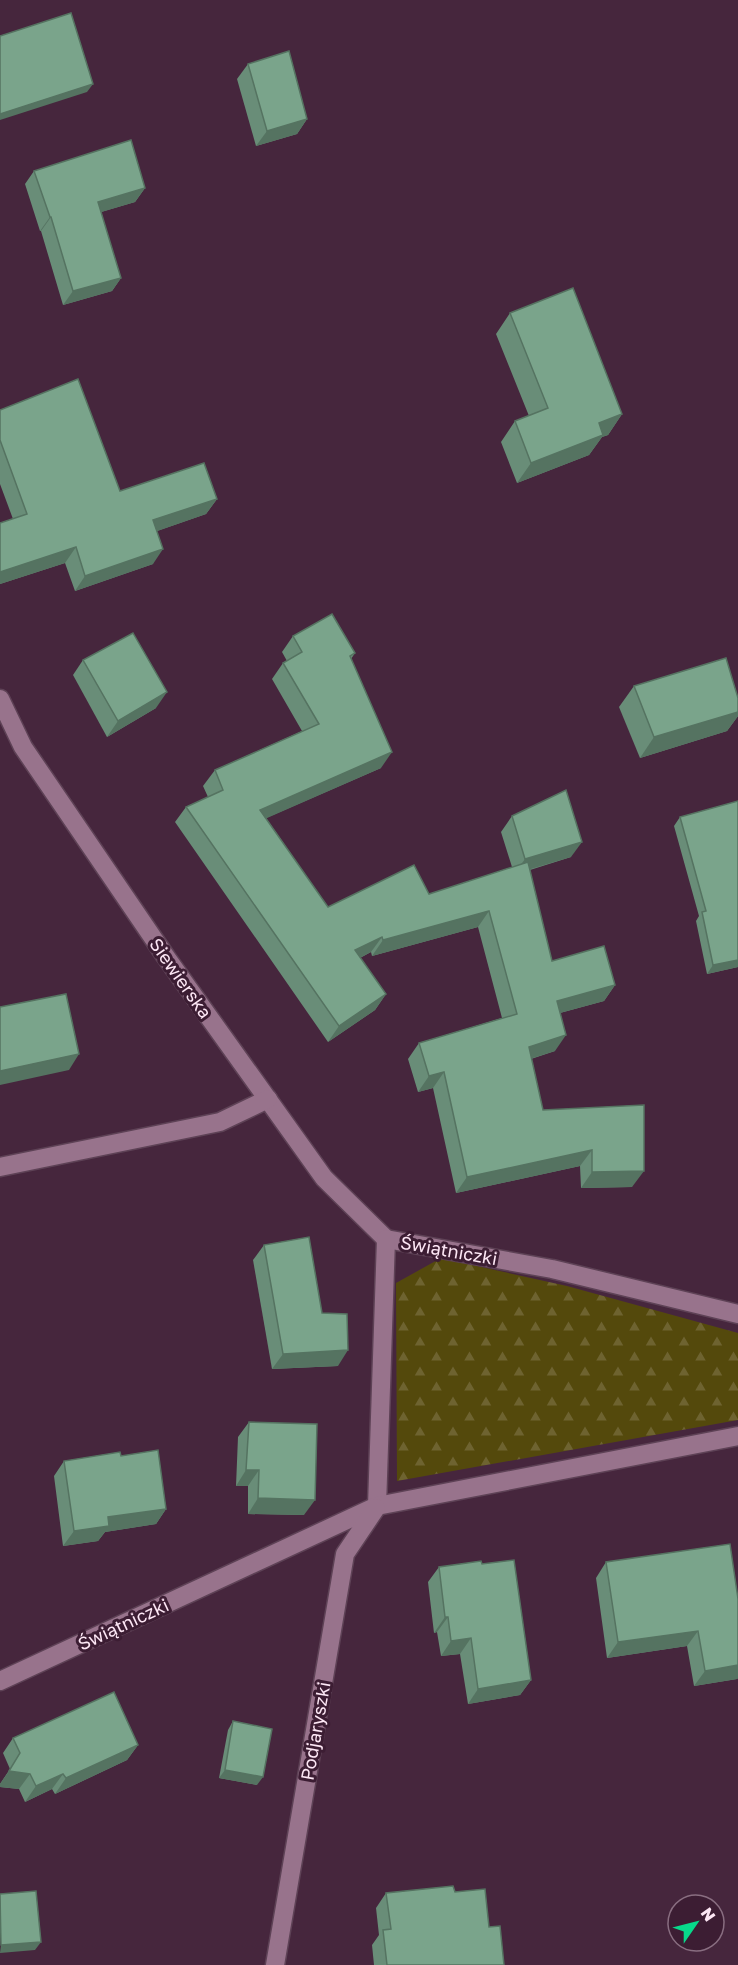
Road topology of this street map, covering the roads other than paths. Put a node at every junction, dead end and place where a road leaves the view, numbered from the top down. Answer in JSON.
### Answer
{"nodes":[{"id":1,"x":0,"y":699,"type":"edge"},
{"id":2,"x":268,"y":1099,"type":"junction"},
{"id":3,"x":0,"y":1167,"type":"edge"},
{"id":4,"x":386,"y":1239,"type":"junction"},
{"id":5,"x":738,"y":1314,"type":"edge"},
{"id":6,"x":738,"y":1436,"type":"edge"},
{"id":7,"x":377,"y":1506,"type":"junction"},
{"id":8,"x":0,"y":1681,"type":"edge"},
{"id":9,"x":275,"y":1965,"type":"edge"}],
"edges":[{"from":1,"to":2,"type":"street","name":"Siewierska"},
{"from":2,"to":3,"type":"street"},
{"from":2,"to":4,"type":"street","name":"Siewierska"},
{"from":4,"to":5,"type":"street","name":"Świątniczki"},
{"from":4,"to":7,"type":"street","name":"Świątniczki"},
{"from":6,"to":7,"type":"street","name":"Świątniczki"},
{"from":7,"to":8,"type":"street","name":"Świątniczki"},
{"from":7,"to":9,"type":"street","name":"Podjaryszki"}]}
